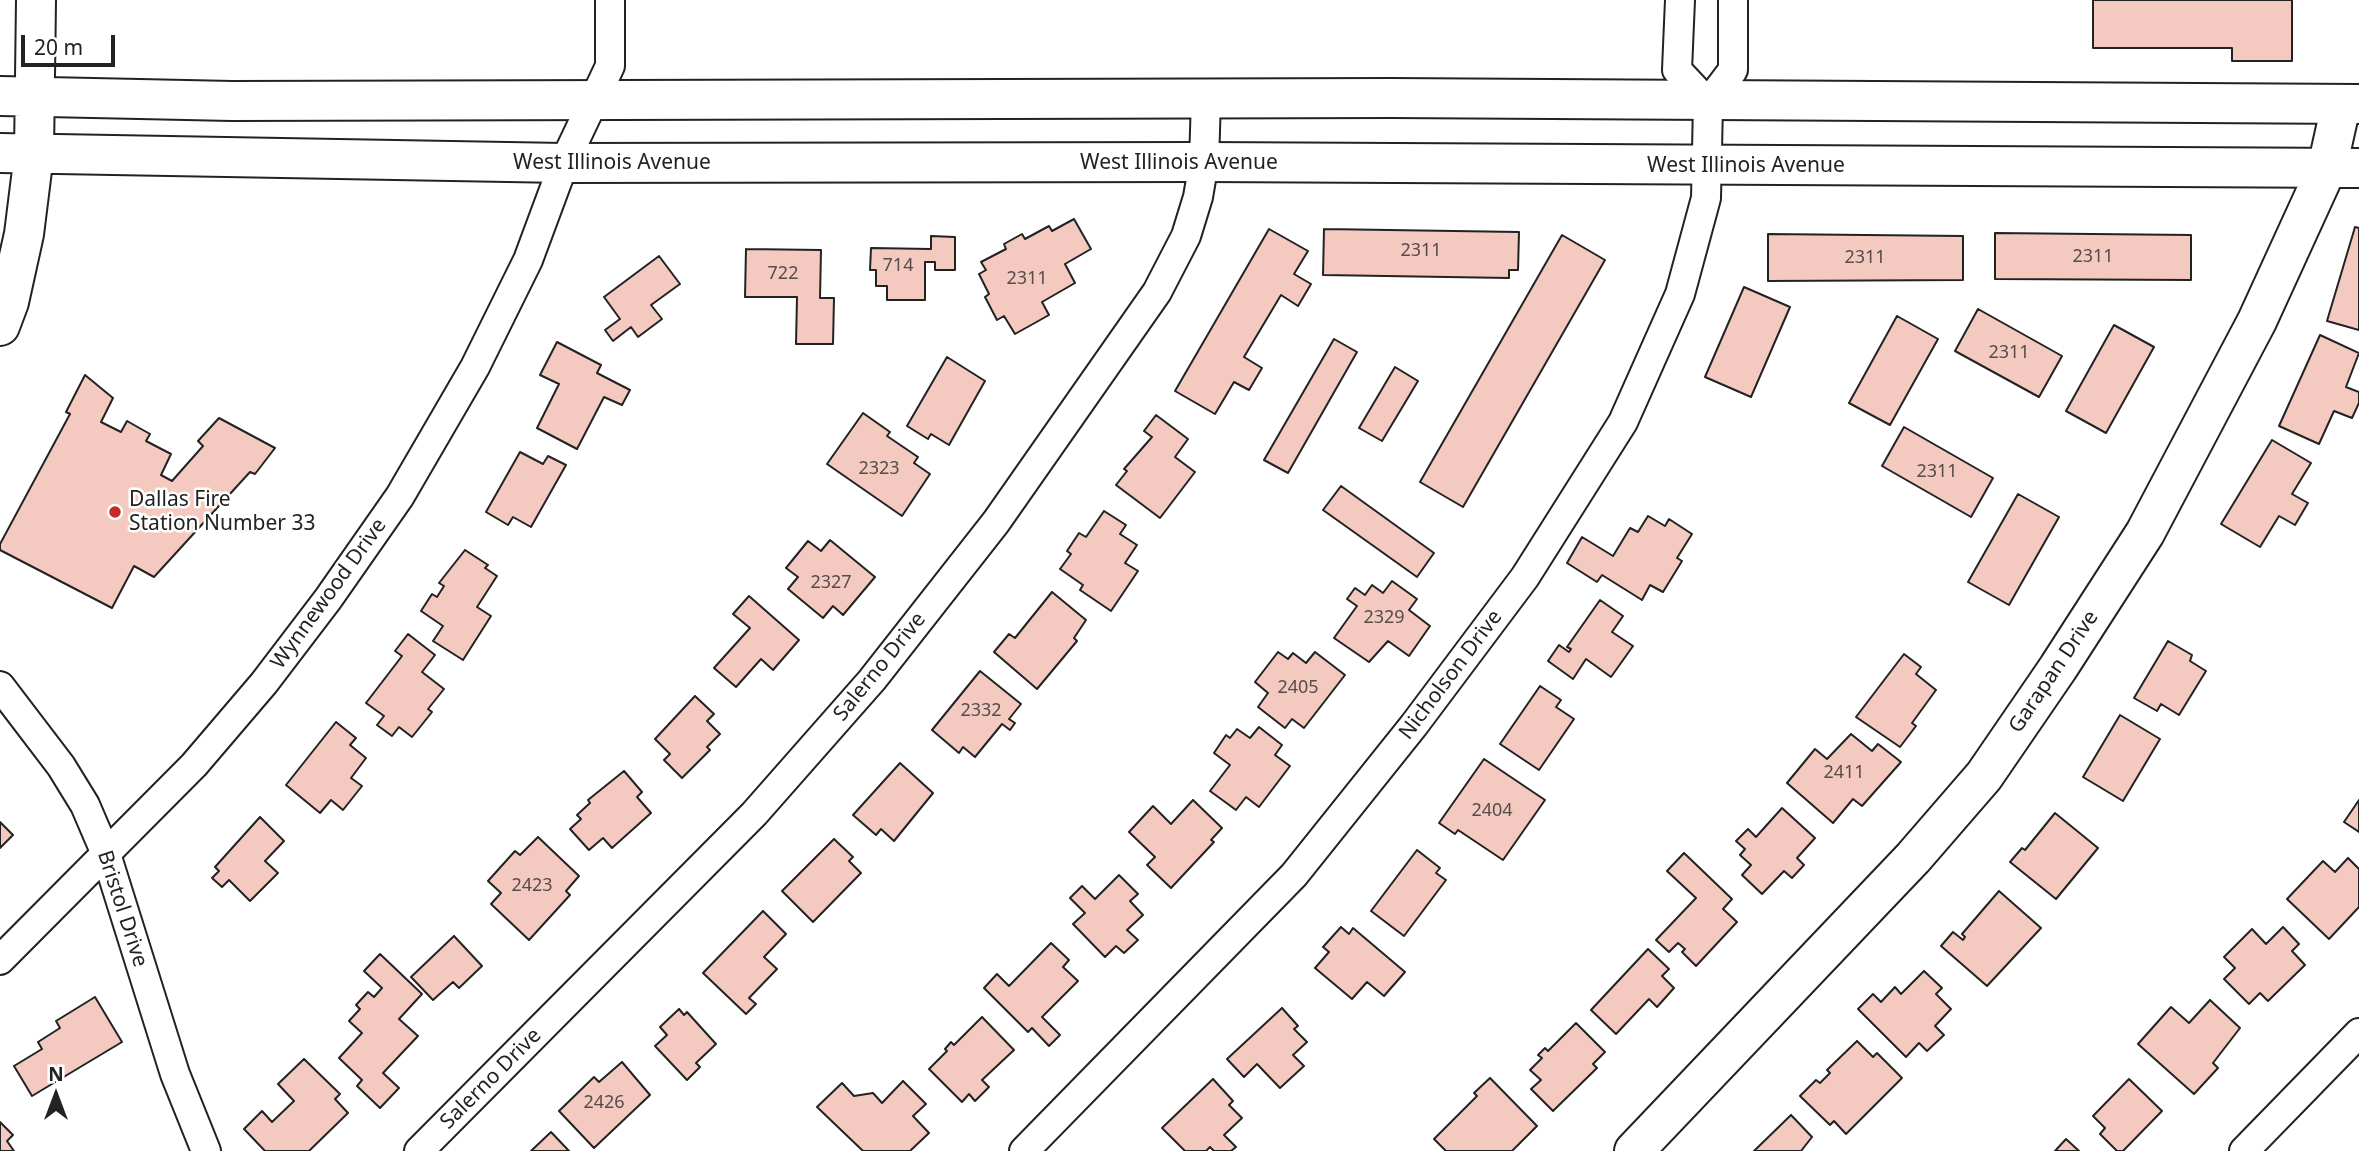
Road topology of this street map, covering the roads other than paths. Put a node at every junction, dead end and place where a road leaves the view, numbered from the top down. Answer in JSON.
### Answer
{"nodes":[{"id":1,"x":36,"y":0,"type":"edge"},
{"id":2,"x":610,"y":0,"type":"edge"},
{"id":3,"x":1680,"y":0,"type":"edge"},
{"id":4,"x":1733,"y":0,"type":"edge"},
{"id":5,"x":18,"y":96,"type":"edge"},
{"id":6,"x":594,"y":99,"type":"junction"},
{"id":7,"x":1206,"y":99,"type":"junction"},
{"id":8,"x":1708,"y":103,"type":"junction"},
{"id":9,"x":2350,"y":104,"type":"edge"},
{"id":10,"x":17,"y":154,"type":"edge"},
{"id":11,"x":1204,"y":162,"type":"junction"},
{"id":12,"x":565,"y":163,"type":"junction"},
{"id":13,"x":1708,"y":166,"type":"junction"},
{"id":14,"x":2343,"y":168,"type":"edge"},
{"id":15,"x":0,"y":326,"type":"edge"},
{"id":16,"x":0,"y":686,"type":"edge"},
{"id":17,"x":106,"y":854,"type":"junction"},
{"id":18,"x":0,"y":960,"type":"edge"},
{"id":19,"x":2359,"y":1033,"type":"edge"},
{"id":20,"x":206,"y":1151,"type":"edge"},
{"id":21,"x":419,"y":1151,"type":"edge"},
{"id":22,"x":1024,"y":1151,"type":"edge"},
{"id":23,"x":1634,"y":1151,"type":"edge"},
{"id":24,"x":2244,"y":1151,"type":"edge"}],
"edges":[{"from":1,"to":5,"type":"main road"},
{"from":2,"to":6,"type":"street","name":"Wynnewood Drive"},
{"from":3,"to":8,"type":"street"},
{"from":4,"to":8,"type":"street"},
{"from":5,"to":6,"type":"main road"},
{"from":5,"to":10,"type":"main road"},
{"from":6,"to":7,"type":"main road"},
{"from":6,"to":12,"type":"street","name":"Wynnewood Drive"},
{"from":7,"to":8,"type":"main road"},
{"from":7,"to":11,"type":"street","name":"Salerno Drive"},
{"from":8,"to":9,"type":"main road"},
{"from":8,"to":13,"type":"street","name":"Nicholson Drive"},
{"from":9,"to":14,"type":"main road","name":"Garapan Drive"},
{"from":10,"to":12,"type":"main road","name":"West Illinois Avenue"},
{"from":10,"to":15,"type":"main road"},
{"from":11,"to":12,"type":"main road","name":"West Illinois Avenue"},
{"from":11,"to":13,"type":"main road","name":"West Illinois Avenue"},
{"from":11,"to":21,"type":"street","name":"Salerno Drive"},
{"from":12,"to":17,"type":"street","name":"Wynnewood Drive"},
{"from":13,"to":14,"type":"main road","name":"West Illinois Avenue"},
{"from":13,"to":22,"type":"street","name":"Nicholson Drive"},
{"from":14,"to":23,"type":"main road","name":"Garapan Drive"},
{"from":16,"to":17,"type":"street","name":"Bristol Drive"},
{"from":17,"to":18,"type":"street","name":"Wynnewood Drive"},
{"from":17,"to":20,"type":"street","name":"Bristol Drive"},
{"from":19,"to":24,"type":"street"}]}
